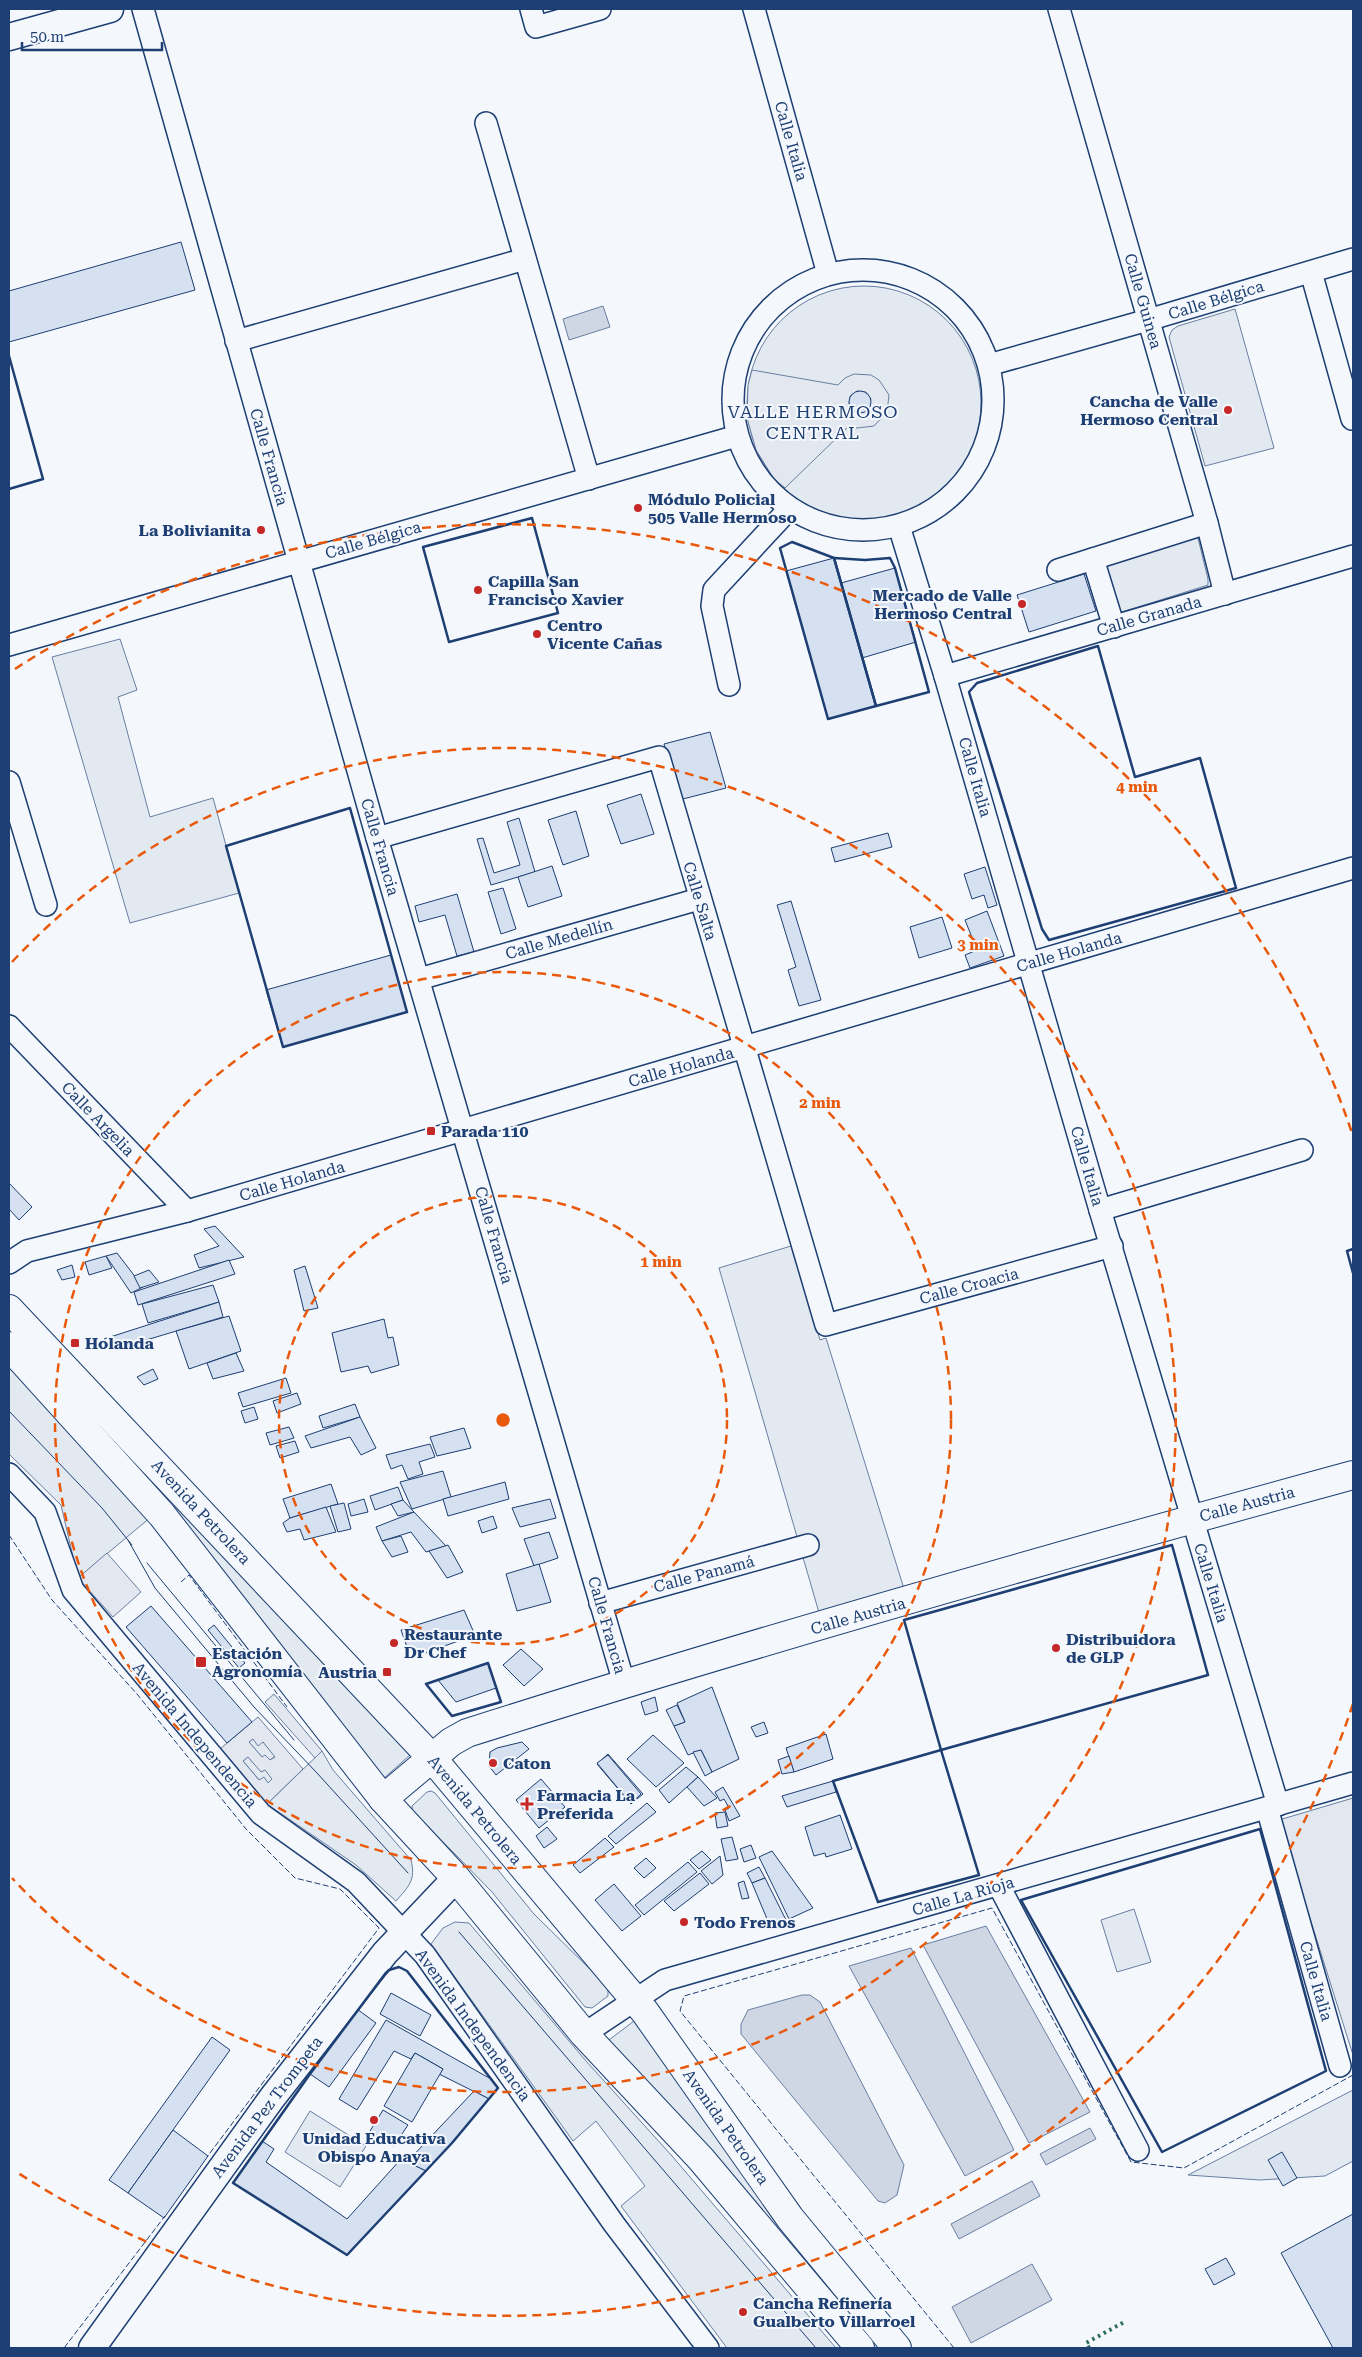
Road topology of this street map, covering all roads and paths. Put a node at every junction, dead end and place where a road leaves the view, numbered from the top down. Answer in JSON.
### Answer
{"nodes":[{"id":1,"x":110,"y":9,"type":"edge"},
{"id":2,"x":142,"y":9,"type":"edge"},
{"id":3,"x":531,"y":9,"type":"edge"},
{"id":4,"x":600,"y":9,"type":"edge"},
{"id":5,"x":754,"y":9,"type":"edge"},
{"id":6,"x":1059,"y":9,"type":"edge"},
{"id":7,"x":9,"y":37,"type":"edge"},
{"id":8,"x":486,"y":123,"type":"dead end"},
{"id":9,"x":526,"y":259,"type":"junction"},
{"id":10,"x":1353,"y":259,"type":"edge"},
{"id":11,"x":1311,"y":272,"type":"junction"},
{"id":12,"x":828,"y":274,"type":"junction"},
{"id":13,"x":1148,"y":320,"type":"junction"},
{"id":14,"x":236,"y":341,"type":"junction"},
{"id":15,"x":992,"y":364,"type":"junction"},
{"id":16,"x":1352,"y":419,"type":"dead end"},
{"id":17,"x":737,"y":436,"type":"junction"},
{"id":18,"x":589,"y":479,"type":"junction"},
{"id":19,"x":789,"y":509,"type":"junction"},
{"id":20,"x":1207,"y":523,"type":"junction"},
{"id":21,"x":899,"y":526,"type":"junction"},
{"id":22,"x":1353,"y":556,"type":"edge"},
{"id":23,"x":1093,"y":559,"type":"junction"},
{"id":24,"x":298,"y":562,"type":"junction"},
{"id":25,"x":1058,"y":570,"type":"dead end"},
{"id":26,"x":1225,"y":594,"type":"junction"},
{"id":27,"x":1114,"y":627,"type":"junction"},
{"id":28,"x":9,"y":645,"type":"edge"},
{"id":29,"x":945,"y":676,"type":"junction"},
{"id":30,"x":730,"y":686,"type":"dead end"},
{"id":31,"x":9,"y":782,"type":"edge"},
{"id":32,"x":377,"y":838,"type":"junction"},
{"id":33,"x":1353,"y":868,"type":"edge"},
{"id":34,"x":699,"y":899,"type":"junction"},
{"id":35,"x":46,"y":905,"type":"dead end"},
{"id":36,"x":1029,"y":964,"type":"junction"},
{"id":37,"x":419,"y":980,"type":"junction"},
{"id":38,"x":9,"y":1026,"type":"edge"},
{"id":39,"x":745,"y":1048,"type":"junction"},
{"id":40,"x":464,"y":1131,"type":"junction"},
{"id":41,"x":1302,"y":1150,"type":"dead end"},
{"id":42,"x":1100,"y":1210,"type":"junction"},
{"id":43,"x":187,"y":1211,"type":"junction"},
{"id":44,"x":1112,"y":1246,"type":"junction"},
{"id":45,"x":9,"y":1262,"type":"edge"},
{"id":46,"x":9,"y":1309,"type":"edge"},
{"id":47,"x":826,"y":1325,"type":"joint"},
{"id":48,"x":9,"y":1346,"type":"edge"},
{"id":49,"x":9,"y":1474,"type":"edge"},
{"id":50,"x":1353,"y":1475,"type":"edge"},
{"id":51,"x":1192,"y":1519,"type":"junction"},
{"id":52,"x":808,"y":1545,"type":"dead end"},
{"id":53,"x":600,"y":1603,"type":"junction"},
{"id":54,"x":624,"y":1683,"type":"junction"},
{"id":55,"x":432,"y":1758,"type":"junction"},
{"id":56,"x":1353,"y":1783,"type":"edge"},
{"id":57,"x":383,"y":1800,"type":"junction"},
{"id":58,"x":1273,"y":1807,"type":"junction"},
{"id":59,"x":456,"y":1878,"type":"junction"},
{"id":60,"x":999,"y":1886,"type":"junction"},
{"id":61,"x":404,"y":1933,"type":"junction"},
{"id":62,"x":635,"y":1999,"type":"junction"},
{"id":63,"x":584,"y":2034,"type":"junction"},
{"id":64,"x":1340,"y":2066,"type":"dead end"},
{"id":65,"x":1138,"y":2150,"type":"dead end"},
{"id":66,"x":92,"y":2348,"type":"edge"},
{"id":67,"x":708,"y":2348,"type":"edge"},
{"id":68,"x":860,"y":2348,"type":"edge"},
{"id":69,"x":897,"y":2348,"type":"edge"}],
"edges":[{"from":1,"to":7,"type":"main road"},
{"from":2,"to":14,"type":"street","name":"Calle Francia"},
{"from":3,"to":4,"type":"street"},
{"from":5,"to":12,"type":"street","name":"Calle Italia"},
{"from":6,"to":13,"type":"street","name":"Calle Guinea"},
{"from":8,"to":9,"type":"street"},
{"from":9,"to":14,"type":"street"},
{"from":9,"to":18,"type":"street"},
{"from":10,"to":11,"type":"street","name":"Calle Bélgica"},
{"from":11,"to":13,"type":"street","name":"Calle Bélgica"},
{"from":11,"to":16,"type":"street"},
{"from":12,"to":15,"type":"street"},
{"from":12,"to":17,"type":"street"},
{"from":13,"to":15,"type":"street","name":"Calle Bélgica"},
{"from":13,"to":20,"type":"street","name":"Calle Guinea"},
{"from":14,"to":24,"type":"street","name":"Calle Francia"},
{"from":15,"to":21,"type":"street"},
{"from":17,"to":18,"type":"street","name":"Calle Bélgica"},
{"from":17,"to":19,"type":"street"},
{"from":18,"to":24,"type":"street","name":"Calle Bélgica"},
{"from":19,"to":21,"type":"street"},
{"from":19,"to":30,"type":"street"},
{"from":20,"to":23,"type":"street"},
{"from":20,"to":26,"type":"street","name":"Calle Guinea"},
{"from":21,"to":29,"type":"street","name":"Calle Italia"},
{"from":22,"to":26,"type":"street","name":"Calle Granada"},
{"from":23,"to":25,"type":"street"},
{"from":23,"to":27,"type":"street"},
{"from":24,"to":28,"type":"street","name":"Calle Bélgica"},
{"from":24,"to":32,"type":"street","name":"Calle Francia"},
{"from":26,"to":27,"type":"street","name":"Calle Granada"},
{"from":27,"to":29,"type":"street","name":"Calle Granada"},
{"from":29,"to":36,"type":"street","name":"Calle Italia"},
{"from":31,"to":35,"type":"street"},
{"from":32,"to":34,"type":"street","name":"Calle Salta"},
{"from":32,"to":37,"type":"street","name":"Calle Francia"},
{"from":33,"to":36,"type":"street","name":"Calle Holanda"},
{"from":34,"to":37,"type":"street","name":"Calle Medellín"},
{"from":34,"to":39,"type":"street","name":"Calle Salta"},
{"from":36,"to":39,"type":"street","name":"Calle Holanda"},
{"from":36,"to":42,"type":"street","name":"Calle Italia"},
{"from":37,"to":40,"type":"street","name":"Calle Francia"},
{"from":38,"to":43,"type":"street","name":"Calle Argelia"},
{"from":39,"to":40,"type":"street","name":"Calle Holanda"},
{"from":39,"to":47,"type":"street","name":"Calle Salta"},
{"from":40,"to":43,"type":"street","name":"Calle Holanda"},
{"from":40,"to":53,"type":"street","name":"Calle Francia"},
{"from":41,"to":42,"type":"street"},
{"from":42,"to":44,"type":"street","name":"Calle Italia"},
{"from":43,"to":45,"type":"street","name":"Calle Holanda"},
{"from":44,"to":47,"type":"street","name":"Calle Croacia"},
{"from":44,"to":51,"type":"street","name":"Calle Italia"},
{"from":46,"to":55,"type":"highway","name":"Avenida Petrolera"},
{"from":48,"to":57,"type":"highway","name":"Avenida Petrolera"},
{"from":49,"to":61,"type":"street","name":"Avenida Independencia"},
{"from":50,"to":51,"type":"highway","name":"Calle Austria"},
{"from":51,"to":54,"type":"highway","name":"Calle Austria"},
{"from":51,"to":58,"type":"street","name":"Calle Italia"},
{"from":52,"to":53,"type":"street","name":"Calle Panamá"},
{"from":53,"to":54,"type":"street","name":"Calle Francia"},
{"from":54,"to":55,"type":"highway","name":"Calle Austria"},
{"from":55,"to":57,"type":"highway","name":"Calle Austria"},
{"from":55,"to":62,"type":"highway","name":"Avenida Petrolera"},
{"from":56,"to":58,"type":"street","name":"Calle La Rioja"},
{"from":57,"to":59,"type":"highway","name":"Avenida Petrolera"},
{"from":58,"to":60,"type":"street","name":"Calle La Rioja"},
{"from":58,"to":64,"type":"street","name":"Calle Italia"},
{"from":59,"to":61,"type":"main road","name":"Avenida Pez Trompeta"},
{"from":59,"to":63,"type":"highway","name":"Avenida Petrolera"},
{"from":60,"to":62,"type":"street","name":"Calle La Rioja"},
{"from":60,"to":65,"type":"street"},
{"from":61,"to":66,"type":"main road","name":"Avenida Pez Trompeta"},
{"from":61,"to":67,"type":"street","name":"Avenida Independencia"},
{"from":62,"to":63,"type":"street","name":"Calle La Rioja"},
{"from":62,"to":69,"type":"highway","name":"Avenida Petrolera"},
{"from":63,"to":68,"type":"highway","name":"Avenida Petrolera"}]}
